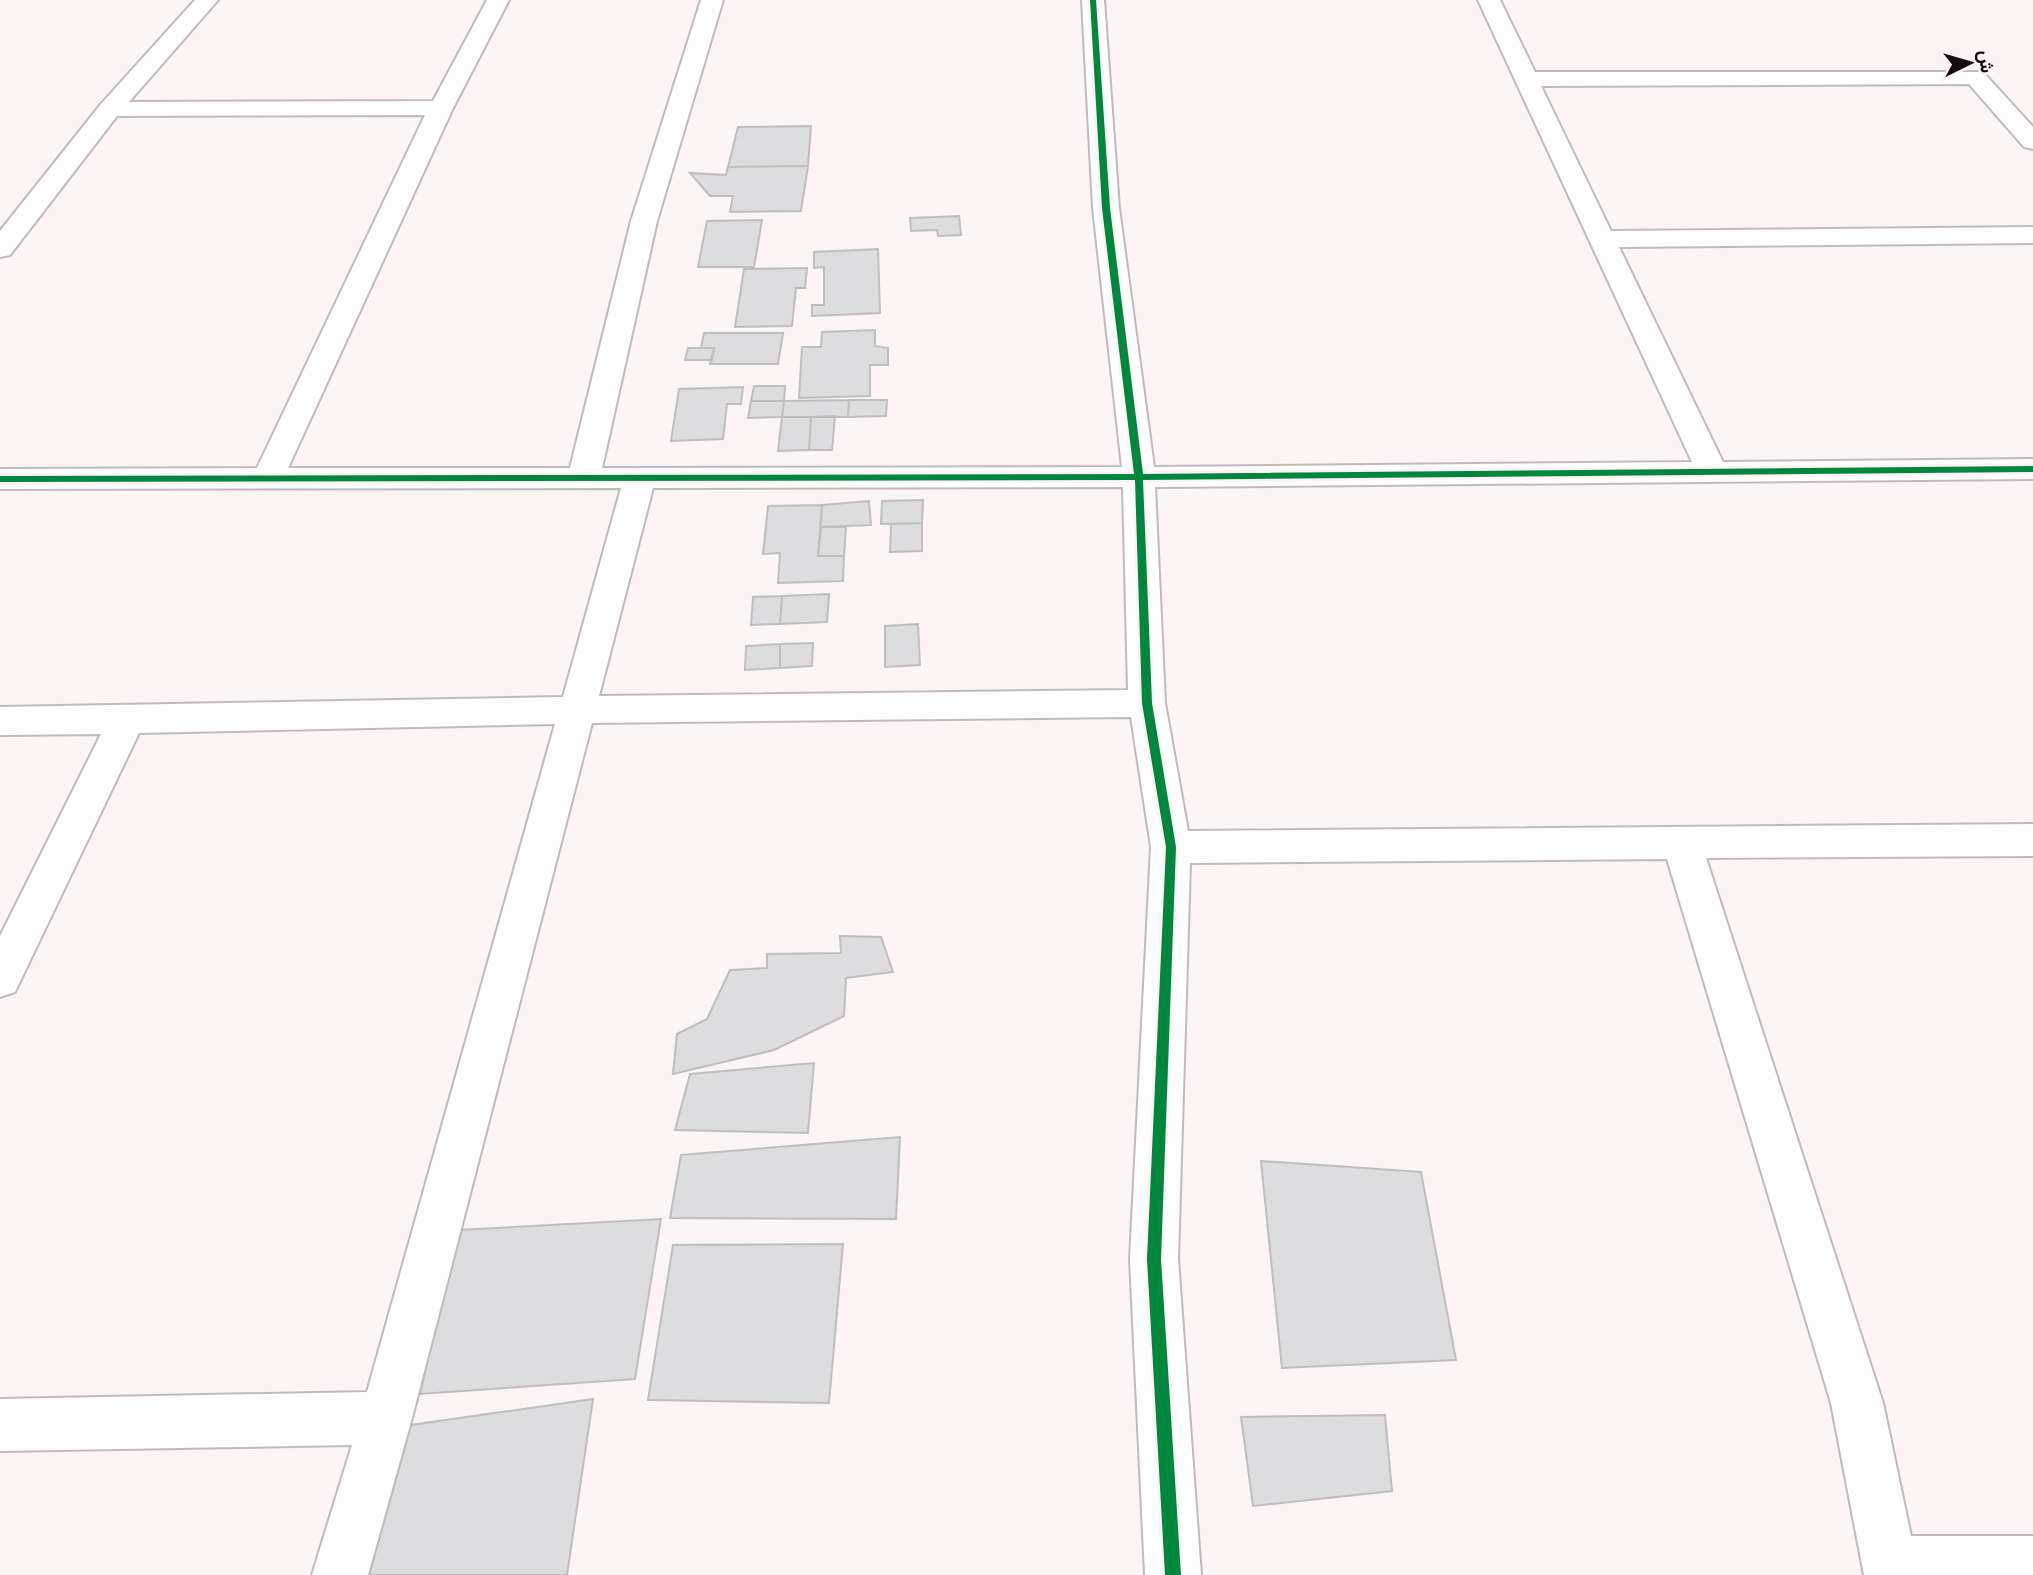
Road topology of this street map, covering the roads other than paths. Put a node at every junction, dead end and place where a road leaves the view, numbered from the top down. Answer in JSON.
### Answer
{"nodes":[{"id":1,"x":207,"y":0,"type":"edge"},
{"id":2,"x":498,"y":0,"type":"edge"},
{"id":3,"x":712,"y":0,"type":"edge"},
{"id":4,"x":1093,"y":0,"type":"edge"},
{"id":5,"x":1489,"y":0,"type":"edge"},
{"id":6,"x":1527,"y":79,"type":"junction"},
{"id":7,"x":441,"y":108,"type":"junction"},
{"id":8,"x":110,"y":109,"type":"junction"},
{"id":9,"x":2033,"y":142,"type":"edge"},
{"id":10,"x":2033,"y":235,"type":"edge"},
{"id":11,"x":1601,"y":239,"type":"junction"},
{"id":12,"x":0,"y":249,"type":"edge"},
{"id":13,"x":2033,"y":469,"type":"edge"},
{"id":14,"x":1713,"y":474,"type":"junction"},
{"id":15,"x":584,"y":477,"type":"junction"},
{"id":16,"x":1139,"y":477,"type":"junction"},
{"id":17,"x":268,"y":478,"type":"junction"},
{"id":18,"x":640,"y":478,"type":"junction"},
{"id":19,"x":0,"y":479,"type":"edge"},
{"id":20,"x":1147,"y":703,"type":"junction"},
{"id":21,"x":577,"y":710,"type":"junction"},
{"id":22,"x":126,"y":721,"type":"junction"},
{"id":23,"x":0,"y":722,"type":"edge"},
{"id":24,"x":2033,"y":840,"type":"edge"},
{"id":25,"x":1681,"y":841,"type":"junction"},
{"id":26,"x":1171,"y":847,"type":"junction"},
{"id":27,"x":0,"y":979,"type":"edge"},
{"id":28,"x":386,"y":1418,"type":"junction"},
{"id":29,"x":0,"y":1426,"type":"edge"},
{"id":30,"x":2033,"y":1563,"type":"edge"},
{"id":31,"x":1890,"y":1569,"type":"edge"},
{"id":32,"x":340,"y":1575,"type":"edge"},
{"id":33,"x":1173,"y":1575,"type":"edge"}],
"edges":[{"from":1,"to":8,"type":"street"},
{"from":2,"to":7,"type":"street"},
{"from":3,"to":15,"type":"street"},
{"from":4,"to":16,"type":"street"},
{"from":5,"to":6,"type":"street"},
{"from":6,"to":9,"type":"street"},
{"from":6,"to":11,"type":"street"},
{"from":7,"to":8,"type":"street"},
{"from":7,"to":17,"type":"street"},
{"from":8,"to":12,"type":"street"},
{"from":10,"to":11,"type":"street"},
{"from":11,"to":14,"type":"street"},
{"from":13,"to":14,"type":"street"},
{"from":14,"to":16,"type":"street"},
{"from":15,"to":17,"type":"street"},
{"from":15,"to":18,"type":"street"},
{"from":16,"to":18,"type":"street"},
{"from":16,"to":20,"type":"street"},
{"from":17,"to":19,"type":"street"},
{"from":18,"to":21,"type":"street"},
{"from":20,"to":21,"type":"street"},
{"from":20,"to":26,"type":"street"},
{"from":21,"to":22,"type":"street"},
{"from":21,"to":28,"type":"street"},
{"from":22,"to":23,"type":"street"},
{"from":22,"to":27,"type":"street"},
{"from":24,"to":25,"type":"street"},
{"from":25,"to":26,"type":"street"},
{"from":25,"to":31,"type":"street"},
{"from":26,"to":33,"type":"street"},
{"from":28,"to":29,"type":"street"},
{"from":28,"to":32,"type":"street"},
{"from":30,"to":31,"type":"street"}]}
